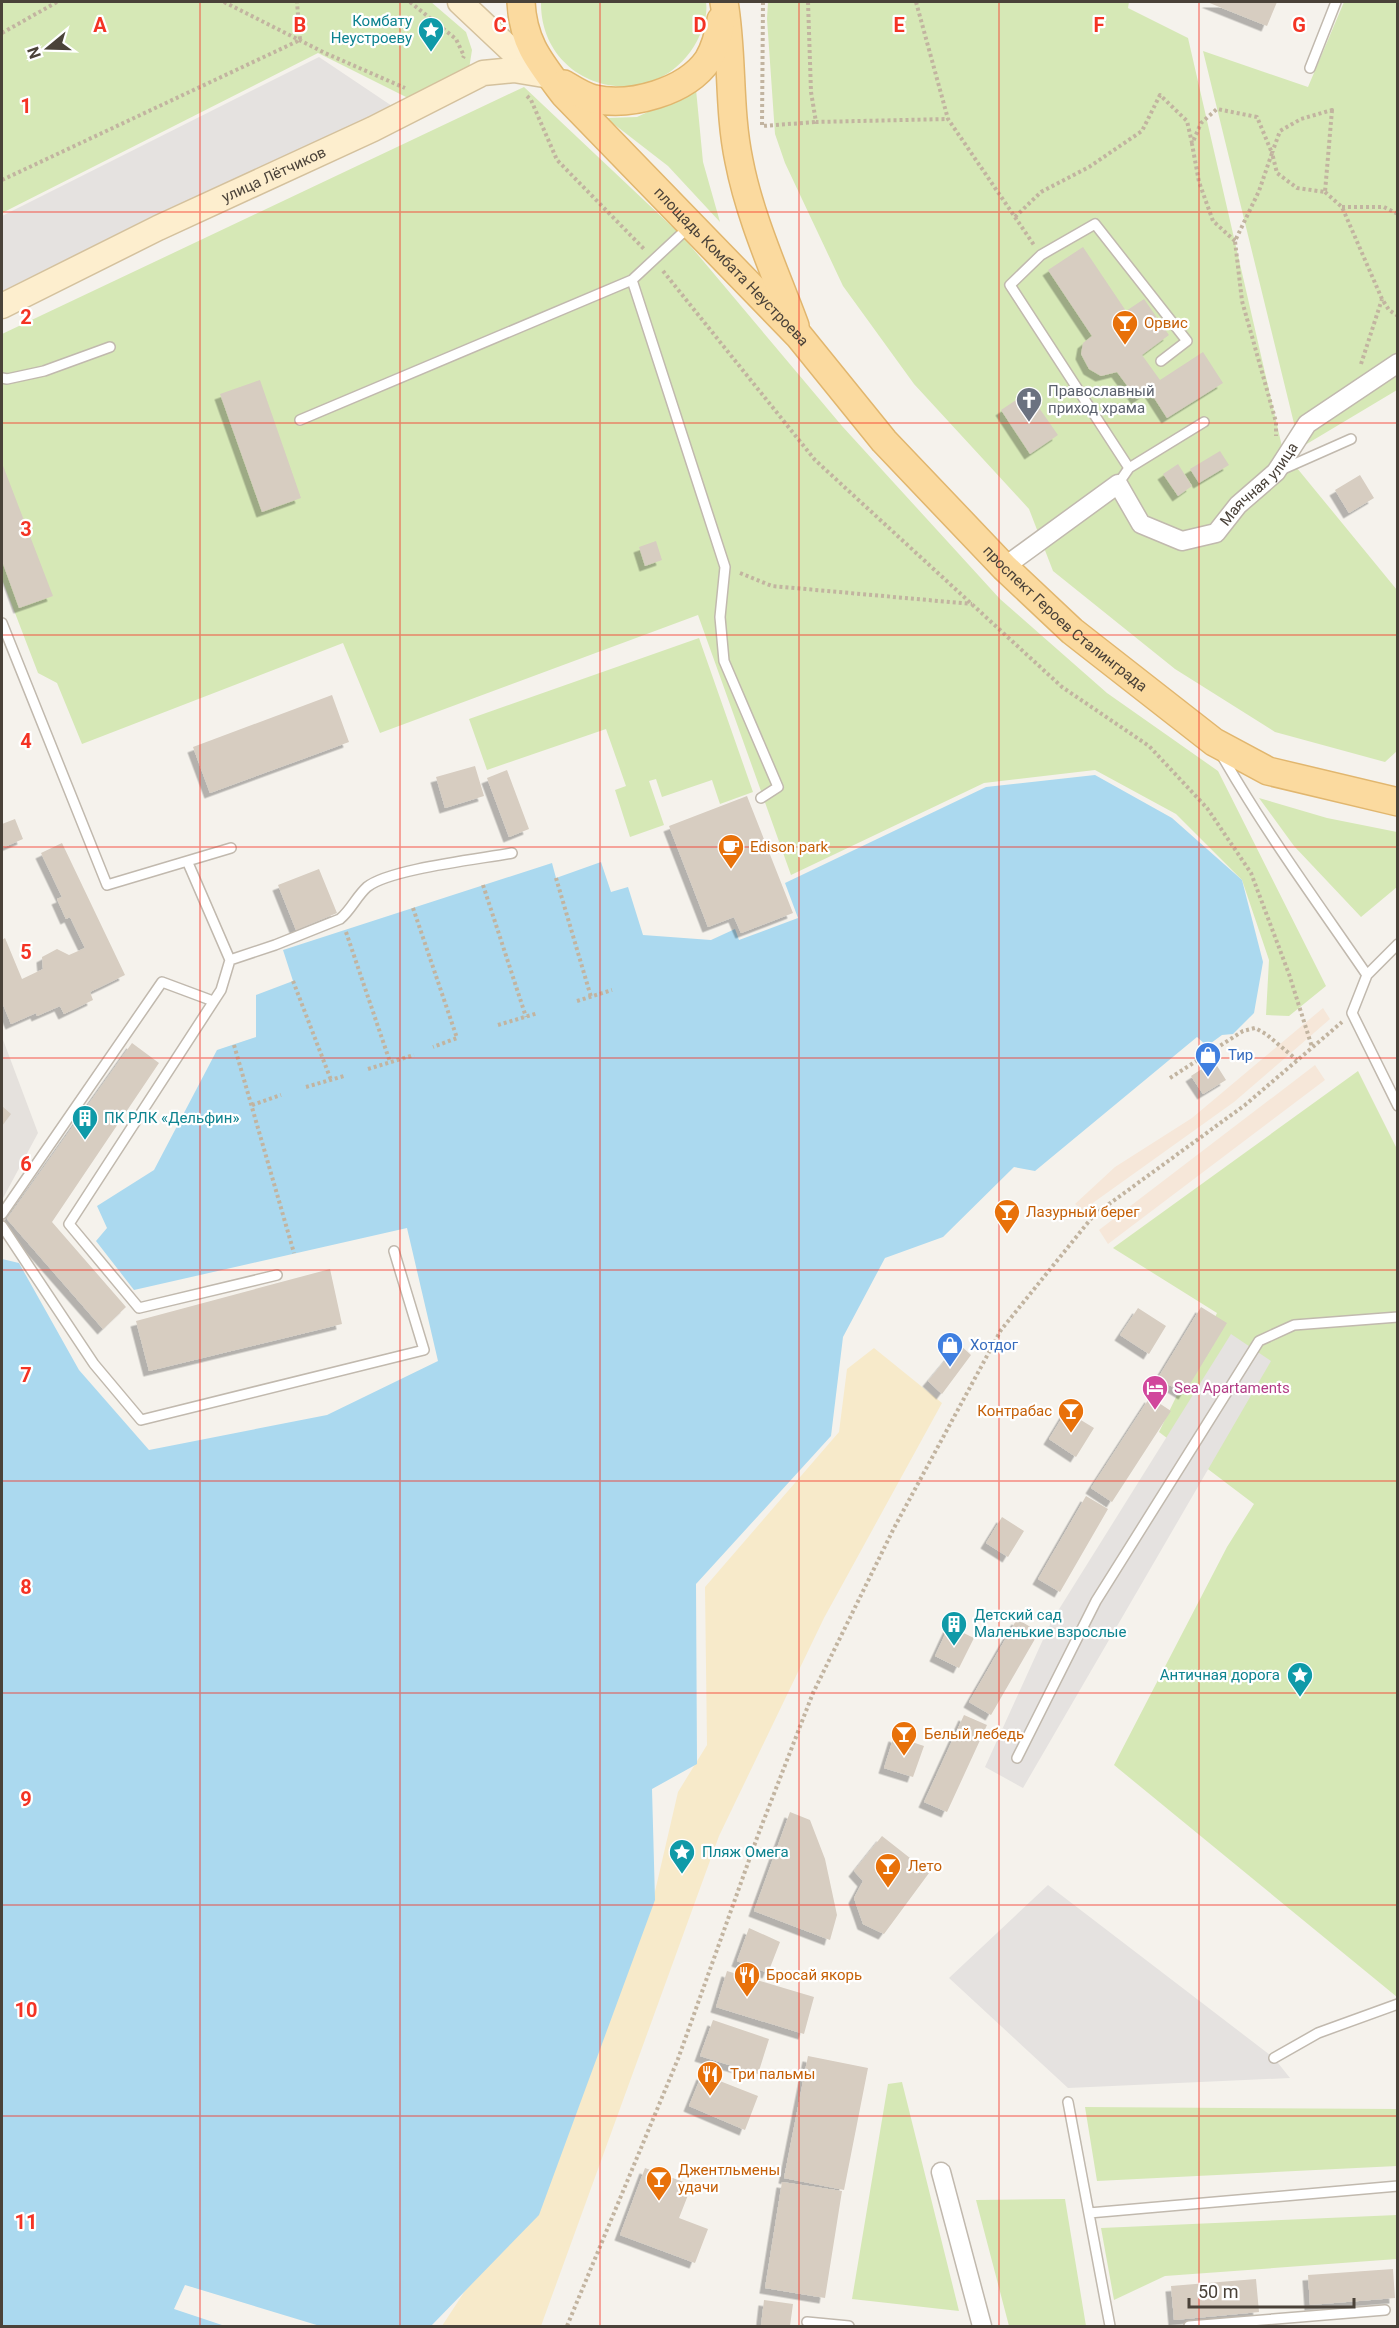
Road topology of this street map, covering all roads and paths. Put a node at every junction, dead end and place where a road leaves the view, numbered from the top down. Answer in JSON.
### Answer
{"nodes":[{"id":1,"x":57,"y":2,"type":"edge"},
{"id":2,"x":224,"y":2,"type":"edge"},
{"id":3,"x":297,"y":2,"type":"edge"},
{"id":4,"x":410,"y":2,"type":"edge"},
{"id":5,"x":460,"y":2,"type":"edge"},
{"id":6,"x":519,"y":2,"type":"edge"},
{"id":7,"x":724,"y":2,"type":"edge"},
{"id":8,"x":763,"y":2,"type":"edge"},
{"id":9,"x":808,"y":2,"type":"edge"},
{"id":10,"x":916,"y":2,"type":"edge"},
{"id":11,"x":1336,"y":2,"type":"edge"},
{"id":12,"x":2,"y":33,"type":"edge"},
{"id":13,"x":300,"y":40,"type":"junction"},
{"id":14,"x":504,"y":42,"type":"junction"},
{"id":15,"x":460,"y":64,"type":"dead end"},
{"id":16,"x":1310,"y":68,"type":"dead end"},
{"id":17,"x":483,"y":73,"type":"junction"},
{"id":18,"x":550,"y":76,"type":"junction"},
{"id":19,"x":413,"y":88,"type":"dead end"},
{"id":20,"x":522,"y":92,"type":"dead end"},
{"id":21,"x":948,"y":119,"type":"junction"},
{"id":22,"x":816,"y":122,"type":"junction"},
{"id":23,"x":1192,"y":144,"type":"junction"},
{"id":24,"x":1272,"y":153,"type":"junction"},
{"id":25,"x":2,"y":180,"type":"edge"},
{"id":26,"x":1325,"y":192,"type":"junction"},
{"id":27,"x":1342,"y":207,"type":"junction"},
{"id":28,"x":1398,"y":214,"type":"edge"},
{"id":29,"x":1015,"y":217,"type":"junction"},
{"id":30,"x":692,"y":225,"type":"junction"},
{"id":31,"x":1236,"y":241,"type":"junction"},
{"id":32,"x":1041,"y":255,"type":"junction"},
{"id":33,"x":654,"y":260,"type":"junction"},
{"id":34,"x":632,"y":280,"type":"junction"},
{"id":35,"x":1382,"y":298,"type":"junction"},
{"id":36,"x":2,"y":306,"type":"edge"},
{"id":37,"x":1398,"y":316,"type":"edge"},
{"id":38,"x":799,"y":336,"type":"junction"},
{"id":39,"x":110,"y":347,"type":"dead end"},
{"id":40,"x":1161,"y":361,"type":"dead end"},
{"id":41,"x":1398,"y":363,"type":"edge"},
{"id":42,"x":2,"y":378,"type":"edge"},
{"id":43,"x":1351,"y":394,"type":"junction"},
{"id":44,"x":300,"y":420,"type":"dead end"},
{"id":45,"x":1204,"y":422,"type":"dead end"},
{"id":46,"x":1351,"y":439,"type":"dead end"},
{"id":47,"x":1129,"y":468,"type":"junction"},
{"id":48,"x":1276,"y":472,"type":"junction"},
{"id":49,"x":1118,"y":484,"type":"junction"},
{"id":50,"x":725,"y":567,"type":"junction"},
{"id":51,"x":1005,"y":567,"type":"junction"},
{"id":52,"x":972,"y":604,"type":"junction"},
{"id":53,"x":2,"y":622,"type":"edge"},
{"id":54,"x":1214,"y":742,"type":"junction"},
{"id":55,"x":760,"y":798,"type":"dead end"},
{"id":56,"x":1398,"y":802,"type":"edge"},
{"id":57,"x":231,"y":848,"type":"dead end"},
{"id":58,"x":512,"y":853,"type":"dead end"},
{"id":59,"x":188,"y":863,"type":"junction"},
{"id":60,"x":556,"y":878,"type":"dead end"},
{"id":61,"x":483,"y":885,"type":"dead end"},
{"id":62,"x":413,"y":908,"type":"dead end"},
{"id":63,"x":345,"y":930,"type":"dead end"},
{"id":64,"x":1398,"y":944,"type":"edge"},
{"id":65,"x":230,"y":960,"type":"junction"},
{"id":66,"x":1367,"y":975,"type":"junction"},
{"id":67,"x":293,"y":981,"type":"dead end"},
{"id":68,"x":612,"y":990,"type":"dead end"},
{"id":69,"x":591,"y":997,"type":"junction"},
{"id":70,"x":213,"y":1001,"type":"junction"},
{"id":71,"x":577,"y":1001,"type":"dead end"},
{"id":72,"x":538,"y":1013,"type":"dead end"},
{"id":73,"x":1352,"y":1013,"type":"junction"},
{"id":74,"x":526,"y":1017,"type":"junction"},
{"id":75,"x":498,"y":1025,"type":"dead end"},
{"id":76,"x":234,"y":1045,"type":"dead end"},
{"id":77,"x":432,"y":1047,"type":"dead end"},
{"id":78,"x":1312,"y":1047,"type":"junction"},
{"id":79,"x":414,"y":1054,"type":"dead end"},
{"id":80,"x":1297,"y":1060,"type":"junction"},
{"id":81,"x":390,"y":1062,"type":"junction"},
{"id":82,"x":368,"y":1069,"type":"dead end"},
{"id":83,"x":344,"y":1076,"type":"dead end"},
{"id":84,"x":1170,"y":1078,"type":"dead end"},
{"id":85,"x":331,"y":1080,"type":"junction"},
{"id":86,"x":306,"y":1087,"type":"dead end"},
{"id":87,"x":281,"y":1095,"type":"dead end"},
{"id":88,"x":252,"y":1105,"type":"junction"},
{"id":89,"x":1398,"y":1106,"type":"edge"},
{"id":90,"x":2,"y":1214,"type":"edge"},
{"id":91,"x":2,"y":1226,"type":"edge"},
{"id":92,"x":393,"y":1251,"type":"dead end"},
{"id":93,"x":294,"y":1254,"type":"dead end"},
{"id":94,"x":277,"y":1275,"type":"dead end"},
{"id":95,"x":1398,"y":1317,"type":"edge"},
{"id":96,"x":1017,"y":1758,"type":"dead end"},
{"id":97,"x":1398,"y":2004,"type":"edge"},
{"id":98,"x":1274,"y":2058,"type":"dead end"},
{"id":99,"x":1068,"y":2102,"type":"dead end"},
{"id":100,"x":941,"y":2172,"type":"dead end"},
{"id":101,"x":1398,"y":2186,"type":"edge"},
{"id":102,"x":1089,"y":2213,"type":"junction"},
{"id":103,"x":1385,"y":2310,"type":"dead end"},
{"id":104,"x":807,"y":2322,"type":"dead end"},
{"id":105,"x":567,"y":2326,"type":"edge"},
{"id":106,"x":849,"y":2326,"type":"edge"},
{"id":107,"x":982,"y":2326,"type":"edge"},
{"id":108,"x":1110,"y":2326,"type":"edge"},
{"id":109,"x":1189,"y":2326,"type":"edge"}],
"edges":[{"from":1,"to":12,"type":"path"},
{"from":2,"to":13,"type":"path"},
{"from":3,"to":13,"type":"path"},
{"from":4,"to":15,"type":"path"},
{"from":5,"to":14,"type":"main road","name":"площадь Комбата Неустроева"},
{"from":6,"to":14,"type":"main road","name":"площадь Комбата Неустроева"},
{"from":6,"to":18,"type":"main road","name":"площадь Комбата Неустроева"},
{"from":7,"to":18,"type":"main road","name":"площадь Комбата Неустроева"},
{"from":7,"to":38,"type":"main road","name":"площадь Комбата Неустроева"},
{"from":8,"to":22,"type":"path"},
{"from":9,"to":22,"type":"path"},
{"from":10,"to":21,"type":"path"},
{"from":11,"to":16,"type":"lane"},
{"from":13,"to":19,"type":"path"},
{"from":13,"to":25,"type":"path"},
{"from":14,"to":17,"type":"main road","name":"площадь Комбата Неустроева"},
{"from":14,"to":18,"type":"main road","name":"площадь Комбата Неустроева"},
{"from":17,"to":18,"type":"main road","name":"улица Лётчиков"},
{"from":17,"to":36,"type":"main road","name":"улица Лётчиков"},
{"from":18,"to":30,"type":"main road","name":"площадь Комбата Неустроева"},
{"from":20,"to":33,"type":"path"},
{"from":21,"to":22,"type":"path"},
{"from":21,"to":29,"type":"path"},
{"from":23,"to":24,"type":"path"},
{"from":23,"to":29,"type":"path"},
{"from":23,"to":31,"type":"path"},
{"from":24,"to":26,"type":"path"},
{"from":24,"to":26,"type":"path"},
{"from":24,"to":31,"type":"path"},
{"from":26,"to":27,"type":"path"},
{"from":27,"to":28,"type":"path"},
{"from":27,"to":35,"type":"path"},
{"from":29,"to":32,"type":"path"},
{"from":30,"to":33,"type":"lane"},
{"from":30,"to":38,"type":"main road","name":"площадь Комбата Неустроева"},
{"from":31,"to":48,"type":"path"},
{"from":32,"to":40,"type":"lane"},
{"from":32,"to":47,"type":"lane"},
{"from":33,"to":34,"type":"lane"},
{"from":33,"to":52,"type":"path"},
{"from":34,"to":44,"type":"lane"},
{"from":34,"to":50,"type":"lane"},
{"from":35,"to":37,"type":"path"},
{"from":35,"to":43,"type":"path"},
{"from":38,"to":51,"type":"main road","name":"проспект Героев Сталинграда"},
{"from":39,"to":42,"type":"lane"},
{"from":41,"to":43,"type":"street","name":"Маячная улица"},
{"from":43,"to":48,"type":"street","name":"Маячная улица"},
{"from":45,"to":47,"type":"lane"},
{"from":46,"to":48,"type":"lane"},
{"from":47,"to":49,"type":"lane"},
{"from":48,"to":49,"type":"street","name":"Маячная улица"},
{"from":49,"to":51,"type":"street"},
{"from":50,"to":52,"type":"path"},
{"from":50,"to":55,"type":"lane"},
{"from":51,"to":54,"type":"main road","name":"проспект Героев Сталинграда"},
{"from":52,"to":78,"type":"path"},
{"from":53,"to":59,"type":"lane"},
{"from":54,"to":56,"type":"main road","name":"проспект Героев Сталинграда"},
{"from":54,"to":66,"type":"lane"},
{"from":57,"to":59,"type":"lane"},
{"from":58,"to":65,"type":"lane"},
{"from":59,"to":65,"type":"lane"},
{"from":60,"to":69,"type":"path"},
{"from":61,"to":74,"type":"path"},
{"from":62,"to":77,"type":"path"},
{"from":63,"to":81,"type":"path"},
{"from":64,"to":66,"type":"lane"},
{"from":65,"to":70,"type":"lane"},
{"from":66,"to":73,"type":"lane"},
{"from":67,"to":85,"type":"path"},
{"from":68,"to":69,"type":"path"},
{"from":69,"to":71,"type":"path"},
{"from":70,"to":90,"type":"lane"},
{"from":70,"to":94,"type":"lane"},
{"from":72,"to":74,"type":"path"},
{"from":73,"to":78,"type":"path"},
{"from":73,"to":89,"type":"lane"},
{"from":74,"to":75,"type":"path"},
{"from":76,"to":88,"type":"path"},
{"from":78,"to":80,"type":"path"},
{"from":79,"to":81,"type":"path"},
{"from":80,"to":84,"type":"path"},
{"from":80,"to":105,"type":"path"},
{"from":81,"to":82,"type":"path"},
{"from":83,"to":85,"type":"path"},
{"from":85,"to":86,"type":"path"},
{"from":87,"to":88,"type":"path"},
{"from":88,"to":93,"type":"path"},
{"from":91,"to":92,"type":"lane"},
{"from":95,"to":96,"type":"lane"},
{"from":97,"to":98,"type":"lane"},
{"from":99,"to":102,"type":"lane"},
{"from":100,"to":107,"type":"street"},
{"from":101,"to":102,"type":"lane"},
{"from":102,"to":108,"type":"lane"},
{"from":103,"to":109,"type":"lane"},
{"from":104,"to":106,"type":"lane"}]}
